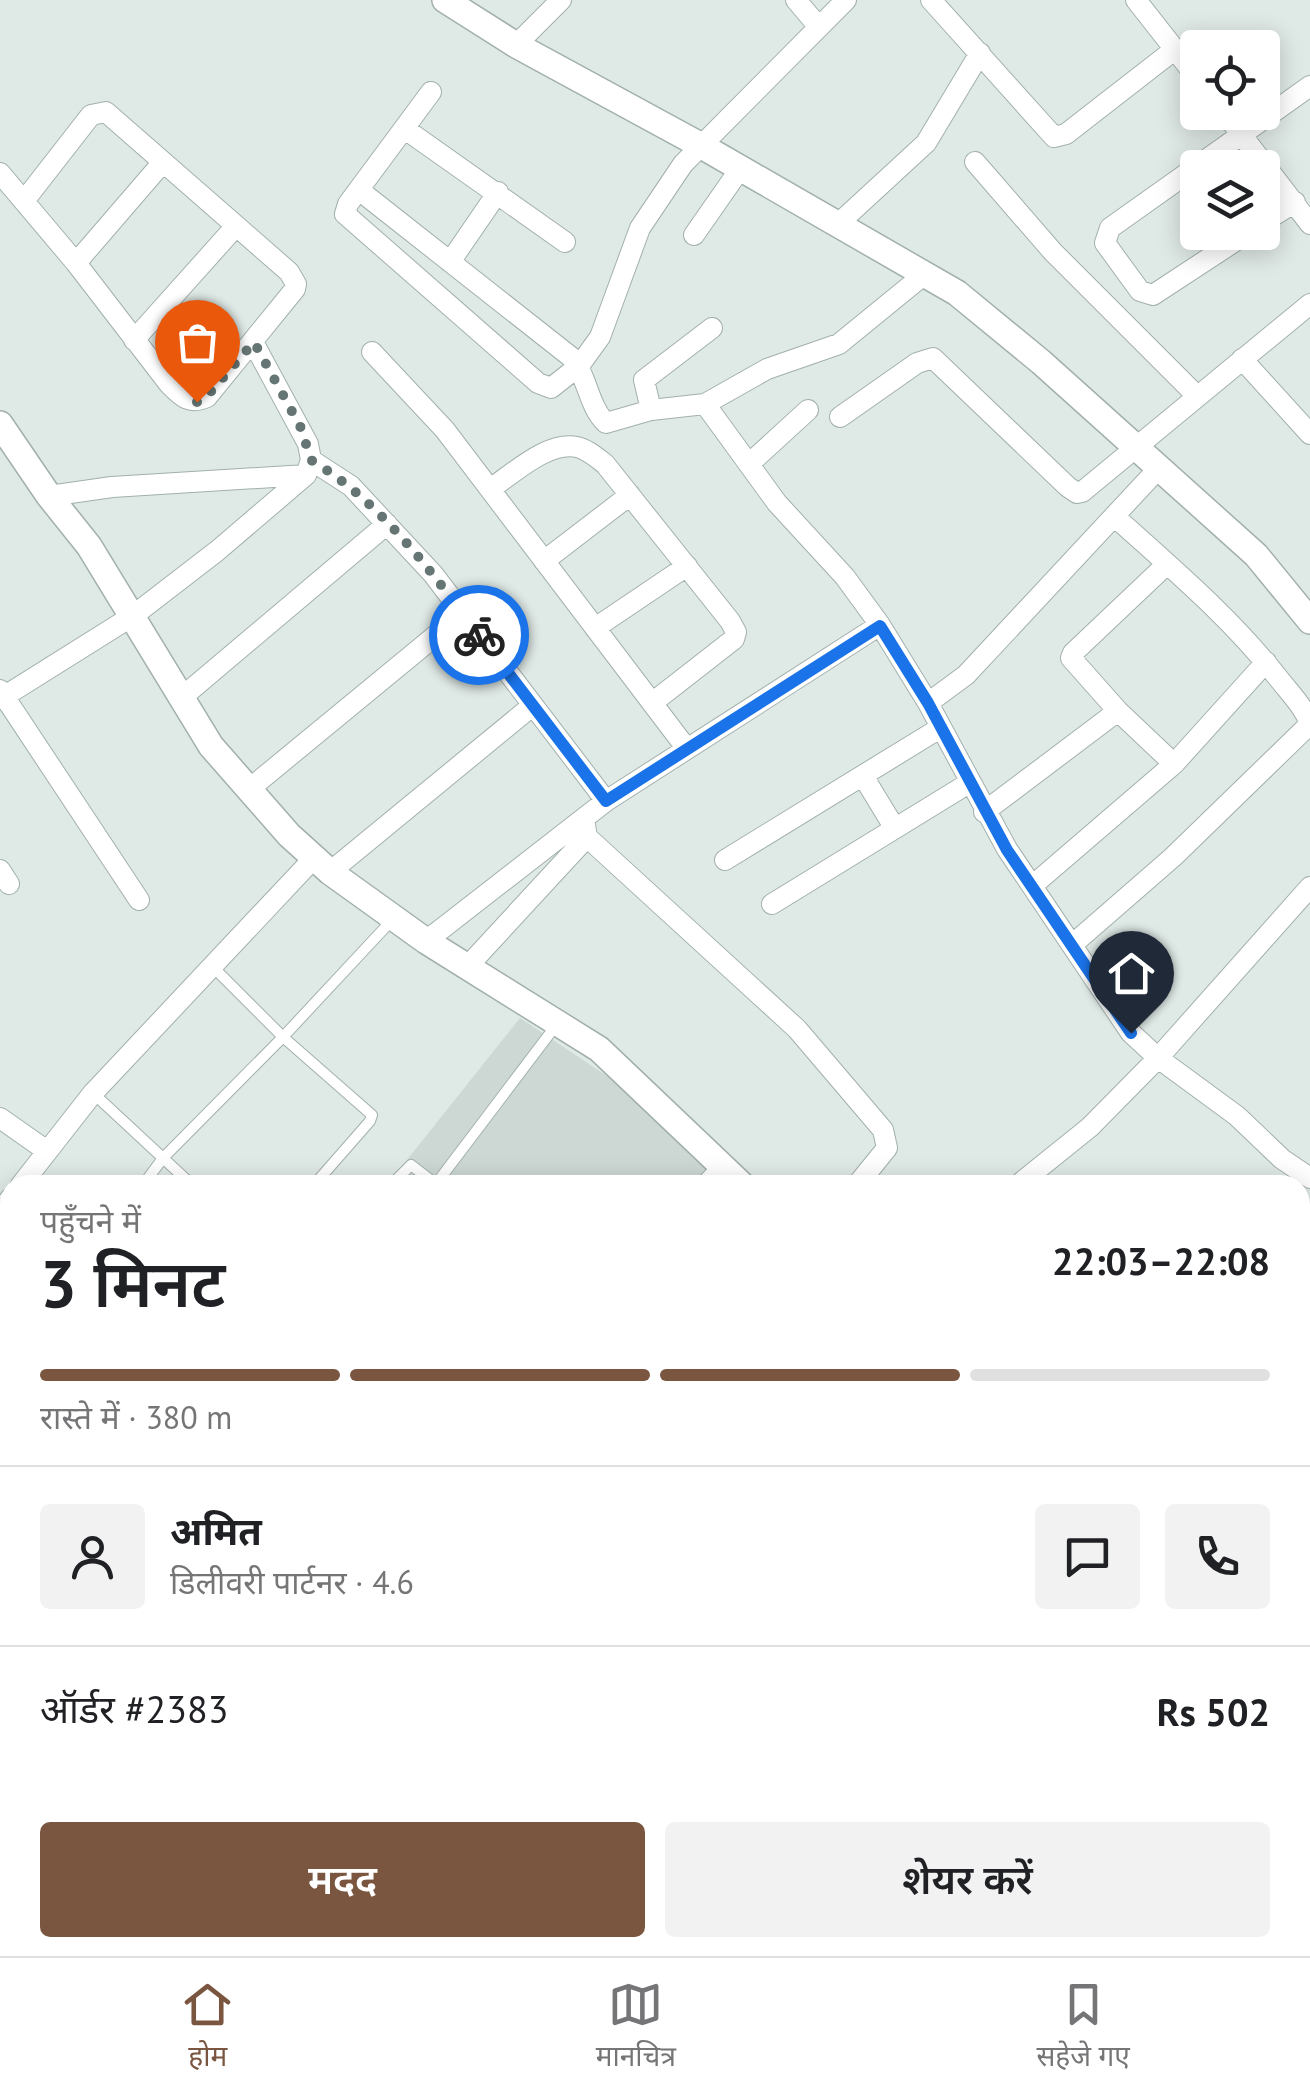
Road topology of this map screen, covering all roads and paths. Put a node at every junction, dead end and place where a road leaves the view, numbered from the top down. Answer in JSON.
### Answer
{"nodes":[{"id":1,"x":445,"y":0,"type":"edge"},
{"id":2,"x":561,"y":0,"type":"edge"},
{"id":3,"x":796,"y":0,"type":"edge"},
{"id":4,"x":846,"y":0,"type":"edge"},
{"id":5,"x":931,"y":0,"type":"edge"},
{"id":6,"x":1136,"y":0,"type":"edge"},
{"id":7,"x":818,"y":26,"type":"junction"},
{"id":8,"x":516,"y":45,"type":"junction"},
{"id":9,"x":1174,"y":50,"type":"junction"},
{"id":10,"x":980,"y":53,"type":"junction"},
{"id":11,"x":1180,"y":57,"type":"edge"},
{"id":12,"x":1310,"y":86,"type":"edge"},
{"id":13,"x":431,"y":92,"type":"dead end"},
{"id":14,"x":405,"y":129,"type":"junction"},
{"id":15,"x":1238,"y":130,"type":"edge"},
{"id":16,"x":1242,"y":135,"type":"junction"},
{"id":17,"x":700,"y":145,"type":"junction"},
{"id":18,"x":1221,"y":150,"type":"edge"},
{"id":19,"x":163,"y":162,"type":"junction"},
{"id":20,"x":975,"y":162,"type":"dead end"},
{"id":21,"x":740,"y":168,"type":"junction"},
{"id":22,"x":0,"y":173,"type":"edge"},
{"id":23,"x":1180,"y":179,"type":"edge"},
{"id":24,"x":359,"y":190,"type":"junction"},
{"id":25,"x":498,"y":192,"type":"junction"},
{"id":26,"x":24,"y":200,"type":"junction"},
{"id":27,"x":1295,"y":202,"type":"junction"},
{"id":28,"x":1280,"y":212,"type":"edge"},
{"id":29,"x":838,"y":224,"type":"junction"},
{"id":30,"x":1310,"y":224,"type":"edge"},
{"id":31,"x":236,"y":226,"type":"junction"},
{"id":32,"x":694,"y":235,"type":"dead end"},
{"id":33,"x":565,"y":242,"type":"dead end"},
{"id":34,"x":1221,"y":250,"type":"edge"},
{"id":35,"x":450,"y":262,"type":"junction"},
{"id":36,"x":76,"y":263,"type":"junction"},
{"id":37,"x":926,"y":273,"type":"junction"},
{"id":38,"x":1310,"y":304,"type":"edge"},
{"id":39,"x":712,"y":328,"type":"dead end"},
{"id":40,"x":134,"y":340,"type":"junction"},
{"id":41,"x":254,"y":342,"type":"junction"},
{"id":42,"x":372,"y":352,"type":"dead end"},
{"id":43,"x":1242,"y":359,"type":"junction"},
{"id":44,"x":579,"y":366,"type":"junction"},
{"id":45,"x":1197,"y":396,"type":"junction"},
{"id":46,"x":705,"y":404,"type":"junction"},
{"id":47,"x":651,"y":410,"type":"junction"},
{"id":48,"x":808,"y":410,"type":"dead end"},
{"id":49,"x":840,"y":417,"type":"dead end"},
{"id":50,"x":2,"y":430,"type":"edge"},
{"id":51,"x":1310,"y":434,"type":"edge"},
{"id":52,"x":1138,"y":447,"type":"junction"},
{"id":53,"x":748,"y":464,"type":"junction"},
{"id":54,"x":308,"y":468,"type":"junction"},
{"id":55,"x":1158,"y":468,"type":"junction"},
{"id":56,"x":490,"y":489,"type":"junction"},
{"id":57,"x":49,"y":496,"type":"junction"},
{"id":58,"x":630,"y":496,"type":"junction"},
{"id":59,"x":1114,"y":516,"type":"junction"},
{"id":60,"x":388,"y":524,"type":"junction"},
{"id":61,"x":544,"y":561,"type":"junction"},
{"id":62,"x":1167,"y":564,"type":"junction"},
{"id":63,"x":686,"y":566,"type":"junction"},
{"id":64,"x":463,"y":614,"type":"junction"},
{"id":65,"x":134,"y":615,"type":"junction"},
{"id":66,"x":1310,"y":620,"type":"edge"},
{"id":67,"x":880,"y":626,"type":"junction"},
{"id":68,"x":595,"y":628,"type":"junction"},
{"id":69,"x":1266,"y":662,"type":"junction"},
{"id":70,"x":1,"y":695,"type":"edge"},
{"id":71,"x":181,"y":698,"type":"junction"},
{"id":72,"x":652,"y":703,"type":"junction"},
{"id":73,"x":928,"y":703,"type":"junction"},
{"id":74,"x":532,"y":706,"type":"junction"},
{"id":75,"x":1118,"y":711,"type":"junction"},
{"id":76,"x":940,"y":728,"type":"junction"},
{"id":77,"x":687,"y":750,"type":"junction"},
{"id":78,"x":1174,"y":764,"type":"junction"},
{"id":79,"x":863,"y":776,"type":"junction"},
{"id":80,"x":969,"y":783,"type":"junction"},
{"id":81,"x":248,"y":790,"type":"junction"},
{"id":82,"x":606,"y":801,"type":"junction"},
{"id":83,"x":984,"y":812,"type":"junction"},
{"id":84,"x":894,"y":827,"type":"junction"},
{"id":85,"x":584,"y":828,"type":"junction"},
{"id":86,"x":725,"y":860,"type":"dead end"},
{"id":87,"x":322,"y":865,"type":"junction"},
{"id":88,"x":1032,"y":886,"type":"junction"},
{"id":89,"x":1310,"y":887,"type":"edge"},
{"id":90,"x":139,"y":900,"type":"dead end"},
{"id":91,"x":772,"y":904,"type":"dead end"},
{"id":92,"x":394,"y":918,"type":"junction"},
{"id":93,"x":426,"y":940,"type":"junction"},
{"id":94,"x":1073,"y":944,"type":"junction"},
{"id":95,"x":211,"y":964,"type":"junction"},
{"id":96,"x":467,"y":967,"type":"junction"},
{"id":97,"x":558,"y":1024,"type":"junction"},
{"id":98,"x":283,"y":1037,"type":"junction"},
{"id":99,"x":1158,"y":1058,"type":"junction"},
{"id":100,"x":93,"y":1094,"type":"junction"},
{"id":101,"x":0,"y":1118,"type":"edge"},
{"id":102,"x":47,"y":1151,"type":"junction"},
{"id":103,"x":163,"y":1158,"type":"junction"},
{"id":104,"x":720,"y":1164,"type":"junction"},
{"id":105,"x":28,"y":1175,"type":"edge"},
{"id":106,"x":150,"y":1175,"type":"edge"},
{"id":107,"x":181,"y":1175,"type":"edge"},
{"id":108,"x":322,"y":1175,"type":"edge"},
{"id":109,"x":401,"y":1175,"type":"edge"},
{"id":110,"x":425,"y":1175,"type":"edge"},
{"id":111,"x":445,"y":1175,"type":"edge"},
{"id":112,"x":709,"y":1175,"type":"edge"},
{"id":113,"x":732,"y":1175,"type":"edge"},
{"id":114,"x":865,"y":1175,"type":"edge"},
{"id":115,"x":1030,"y":1175,"type":"edge"},
{"id":116,"x":1306,"y":1175,"type":"edge"}],
"edges":[{"from":1,"to":8,"type":"street"},
{"from":2,"to":8,"type":"street"},
{"from":3,"to":7,"type":"street"},
{"from":4,"to":7,"type":"street"},
{"from":5,"to":10,"type":"street"},
{"from":6,"to":9,"type":"street"},
{"from":7,"to":17,"type":"street"},
{"from":8,"to":17,"type":"street"},
{"from":9,"to":10,"type":"street"},
{"from":9,"to":11,"type":"street"},
{"from":10,"to":29,"type":"street"},
{"from":12,"to":16,"type":"street"},
{"from":13,"to":14,"type":"street"},
{"from":14,"to":24,"type":"street"},
{"from":14,"to":25,"type":"street"},
{"from":15,"to":16,"type":"street"},
{"from":16,"to":18,"type":"street"},
{"from":16,"to":27,"type":"street"},
{"from":17,"to":21,"type":"street"},
{"from":17,"to":44,"type":"street"},
{"from":19,"to":26,"type":"street"},
{"from":19,"to":31,"type":"street"},
{"from":19,"to":36,"type":"street"},
{"from":20,"to":45,"type":"street"},
{"from":21,"to":29,"type":"street"},
{"from":21,"to":32,"type":"street"},
{"from":22,"to":26,"type":"street"},
{"from":23,"to":34,"type":"street"},
{"from":24,"to":35,"type":"street"},
{"from":24,"to":44,"type":"street"},
{"from":25,"to":33,"type":"street"},
{"from":25,"to":35,"type":"street"},
{"from":26,"to":36,"type":"street"},
{"from":27,"to":28,"type":"street"},
{"from":27,"to":30,"type":"street"},
{"from":29,"to":37,"type":"street"},
{"from":31,"to":40,"type":"street"},
{"from":31,"to":41,"type":"street"},
{"from":35,"to":44,"type":"street"},
{"from":36,"to":40,"type":"street"},
{"from":37,"to":46,"type":"street"},
{"from":37,"to":52,"type":"street"},
{"from":38,"to":43,"type":"street"},
{"from":39,"to":47,"type":"street"},
{"from":40,"to":41,"type":"street"},
{"from":41,"to":54,"type":"street"},
{"from":42,"to":56,"type":"street"},
{"from":43,"to":45,"type":"street"},
{"from":43,"to":51,"type":"street"},
{"from":44,"to":47,"type":"street"},
{"from":45,"to":52,"type":"street"},
{"from":46,"to":47,"type":"street"},
{"from":46,"to":53,"type":"street"},
{"from":48,"to":53,"type":"street"},
{"from":49,"to":52,"type":"street"},
{"from":50,"to":57,"type":"street"},
{"from":52,"to":55,"type":"street"},
{"from":53,"to":67,"type":"street"},
{"from":54,"to":57,"type":"street"},
{"from":54,"to":60,"type":"street"},
{"from":54,"to":65,"type":"street"},
{"from":55,"to":59,"type":"street"},
{"from":55,"to":66,"type":"street"},
{"from":56,"to":58,"type":"street"},
{"from":56,"to":61,"type":"street"},
{"from":57,"to":65,"type":"street"},
{"from":58,"to":61,"type":"street"},
{"from":58,"to":63,"type":"street"},
{"from":59,"to":62,"type":"street"},
{"from":59,"to":73,"type":"street"},
{"from":60,"to":64,"type":"street"},
{"from":60,"to":71,"type":"street"},
{"from":61,"to":68,"type":"street"},
{"from":62,"to":69,"type":"street"},
{"from":62,"to":75,"type":"street"},
{"from":63,"to":68,"type":"street"},
{"from":63,"to":72,"type":"street"},
{"from":64,"to":74,"type":"street"},
{"from":64,"to":81,"type":"street"},
{"from":65,"to":70,"type":"street"},
{"from":65,"to":71,"type":"street"},
{"from":67,"to":73,"type":"street"},
{"from":67,"to":77,"type":"street"},
{"from":68,"to":72,"type":"street"},
{"from":69,"to":78,"type":"street"},
{"from":69,"to":94,"type":"street"},
{"from":70,"to":90,"type":"street"},
{"from":71,"to":81,"type":"street"},
{"from":72,"to":77,"type":"street"},
{"from":73,"to":76,"type":"street"},
{"from":74,"to":82,"type":"street"},
{"from":74,"to":87,"type":"street"},
{"from":75,"to":78,"type":"street"},
{"from":75,"to":83,"type":"street"},
{"from":76,"to":79,"type":"street"},
{"from":76,"to":80,"type":"street"},
{"from":77,"to":82,"type":"street"},
{"from":78,"to":88,"type":"street"},
{"from":79,"to":84,"type":"street"},
{"from":79,"to":86,"type":"street"},
{"from":80,"to":83,"type":"street"},
{"from":80,"to":84,"type":"street"},
{"from":81,"to":87,"type":"street"},
{"from":82,"to":85,"type":"street"},
{"from":83,"to":88,"type":"street"},
{"from":84,"to":91,"type":"street"},
{"from":85,"to":93,"type":"street"},
{"from":85,"to":96,"type":"street"},
{"from":85,"to":114,"type":"street"},
{"from":87,"to":92,"type":"street"},
{"from":87,"to":95,"type":"street"},
{"from":88,"to":94,"type":"street"},
{"from":89,"to":99,"type":"street"},
{"from":92,"to":93,"type":"street"},
{"from":92,"to":98,"type":"lane"},
{"from":93,"to":96,"type":"street"},
{"from":94,"to":99,"type":"street"},
{"from":95,"to":98,"type":"lane"},
{"from":95,"to":100,"type":"street"},
{"from":96,"to":97,"type":"street"},
{"from":97,"to":104,"type":"street"},
{"from":97,"to":111,"type":"lane"},
{"from":98,"to":103,"type":"lane"},
{"from":98,"to":108,"type":"lane"},
{"from":99,"to":115,"type":"street"},
{"from":99,"to":116,"type":"street"},
{"from":100,"to":102,"type":"street"},
{"from":100,"to":103,"type":"lane"},
{"from":101,"to":102,"type":"street"},
{"from":102,"to":105,"type":"street"},
{"from":103,"to":106,"type":"lane"},
{"from":103,"to":107,"type":"lane"},
{"from":104,"to":112,"type":"lane"},
{"from":104,"to":113,"type":"street"},
{"from":109,"to":110,"type":"lane"}]}
